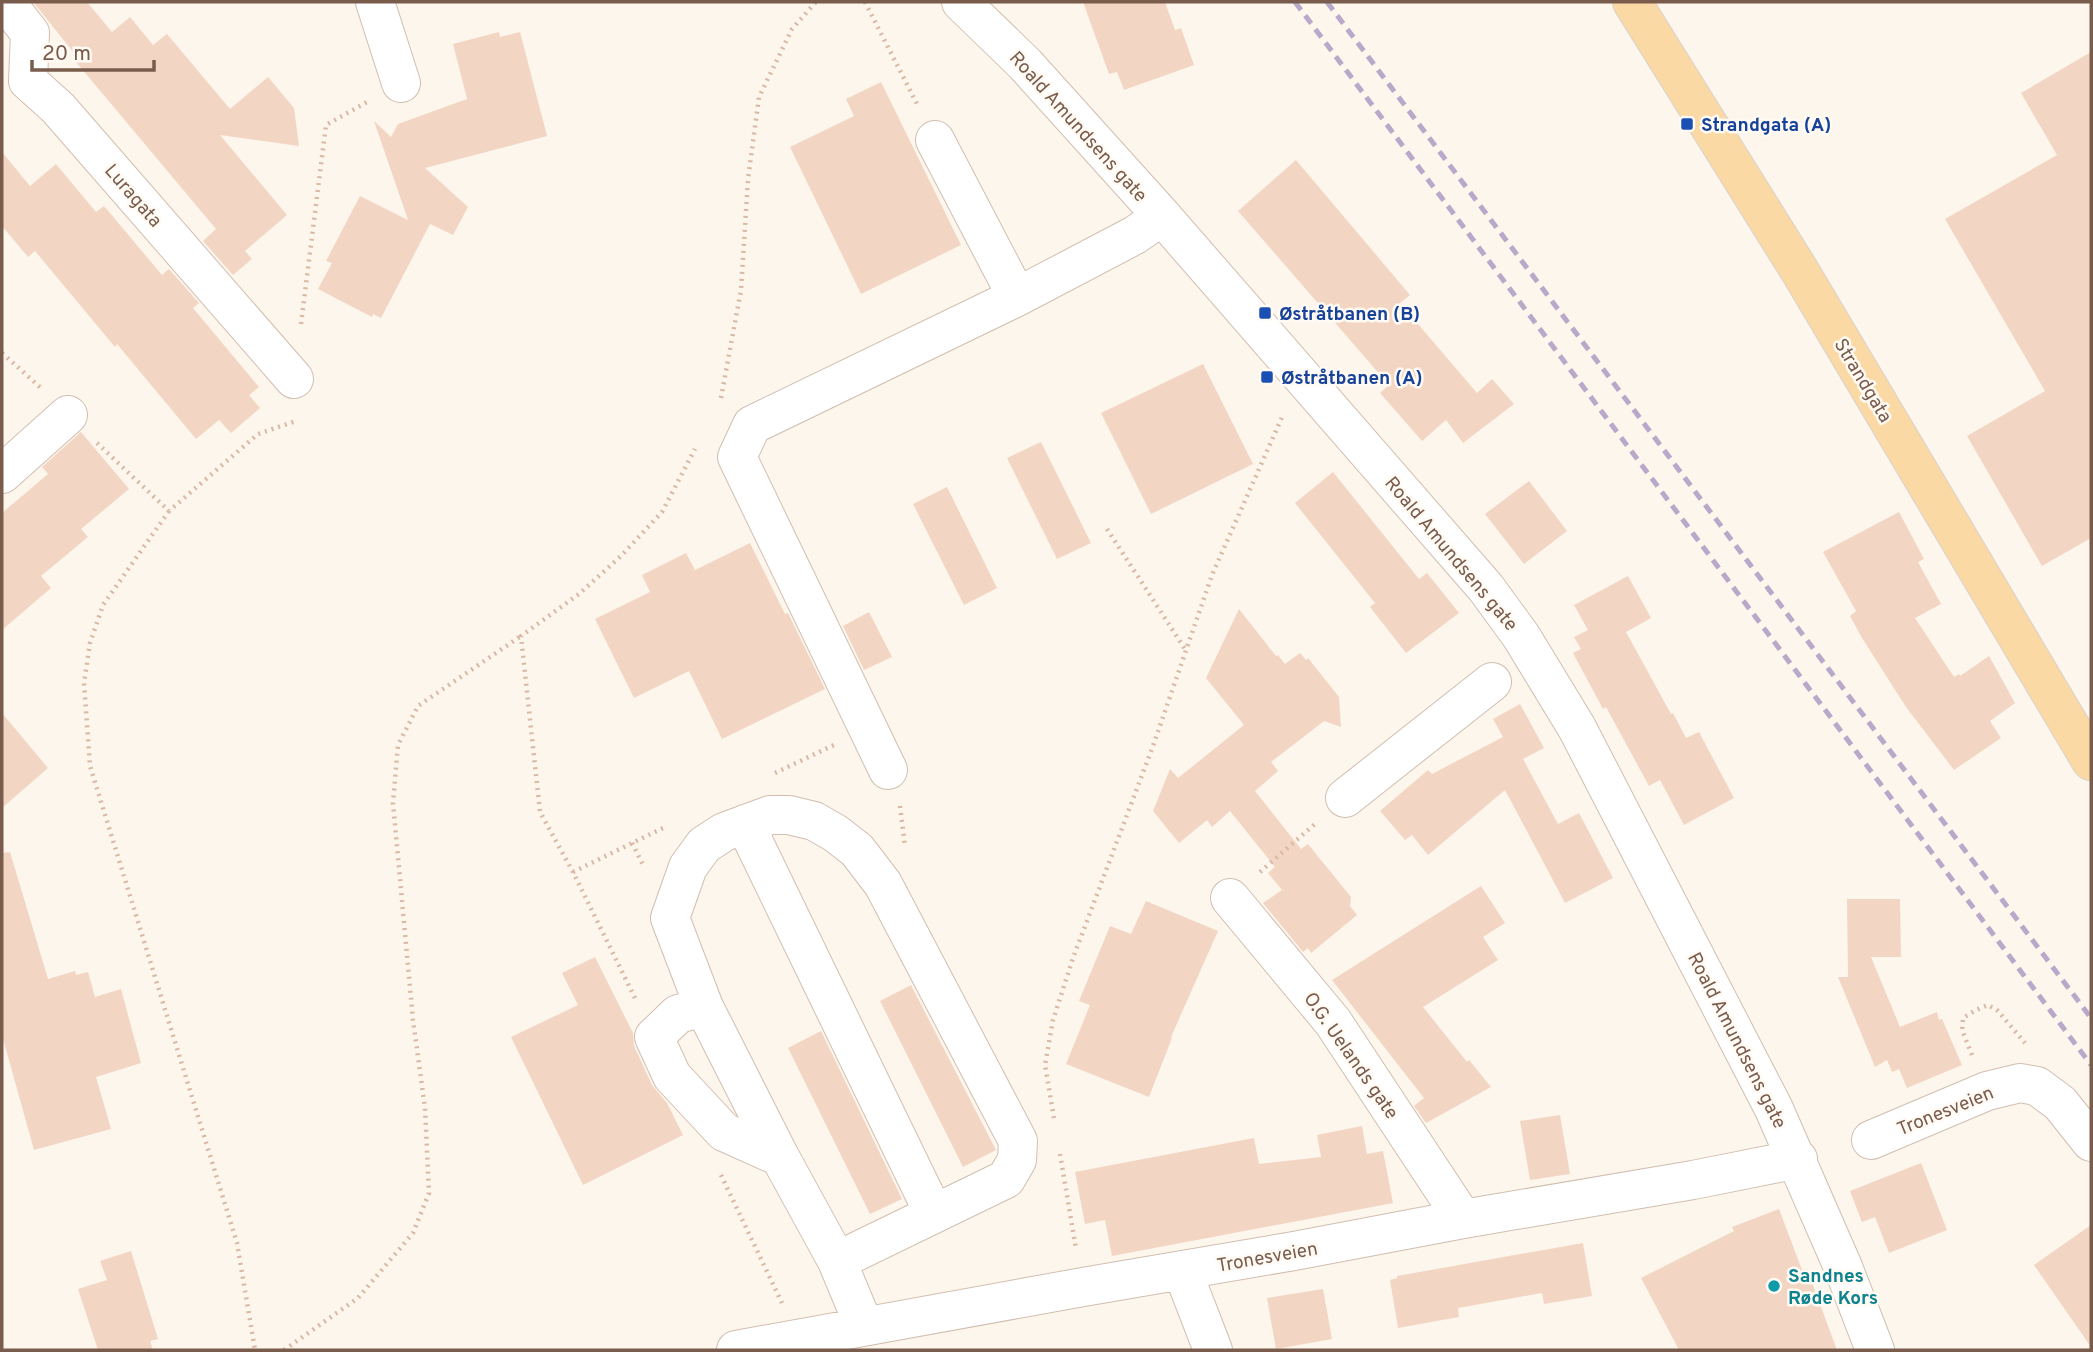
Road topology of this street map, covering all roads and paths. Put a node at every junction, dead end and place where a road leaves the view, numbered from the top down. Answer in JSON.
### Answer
{"nodes":[{"id":1,"x":6,"y":2,"type":"edge"},
{"id":2,"x":375,"y":2,"type":"edge"},
{"id":3,"x":816,"y":2,"type":"edge"},
{"id":4,"x":865,"y":2,"type":"edge"},
{"id":5,"x":961,"y":2,"type":"edge"},
{"id":6,"x":1632,"y":2,"type":"edge"},
{"id":7,"x":401,"y":83,"type":"joint"},
{"id":8,"x":935,"y":140,"type":"joint"},
{"id":9,"x":1162,"y":216,"type":"junction"},
{"id":10,"x":1017,"y":297,"type":"junction"},
{"id":11,"x":2,"y":353,"type":"edge"},
{"id":12,"x":294,"y":379,"type":"joint"},
{"id":13,"x":720,"y":402,"type":"dead end"},
{"id":14,"x":1286,"y":407,"type":"dead end"},
{"id":15,"x":68,"y":415,"type":"junction"},
{"id":16,"x":298,"y":420,"type":"dead end"},
{"id":17,"x":701,"y":438,"type":"dead end"},
{"id":18,"x":2,"y":474,"type":"edge"},
{"id":19,"x":169,"y":511,"type":"junction"},
{"id":20,"x":1107,"y":529,"type":"dead end"},
{"id":21,"x":522,"y":636,"type":"junction"},
{"id":22,"x":1185,"y":650,"type":"junction"},
{"id":23,"x":1492,"y":682,"type":"dead end"},
{"id":24,"x":2091,"y":761,"type":"edge"},
{"id":25,"x":888,"y":770,"type":"joint"},
{"id":26,"x":1345,"y":798,"type":"joint"},
{"id":27,"x":746,"y":824,"type":"junction"},
{"id":28,"x":883,"y":884,"type":"junction"},
{"id":29,"x":1230,"y":898,"type":"joint"},
{"id":30,"x":704,"y":1007,"type":"junction"},
{"id":31,"x":654,"y":1037,"type":"junction"},
{"id":32,"x":2025,"y":1043,"type":"dead end"},
{"id":33,"x":2003,"y":1087,"type":"junction"},
{"id":34,"x":1054,"y":1118,"type":"dead end"},
{"id":35,"x":1871,"y":1140,"type":"dead end"},
{"id":36,"x":2091,"y":1142,"type":"edge"},
{"id":37,"x":1059,"y":1145,"type":"dead end"},
{"id":38,"x":780,"y":1157,"type":"junction"},
{"id":39,"x":1798,"y":1159,"type":"junction"},
{"id":40,"x":718,"y":1169,"type":"dead end"},
{"id":41,"x":934,"y":1214,"type":"junction"},
{"id":42,"x":1463,"y":1219,"type":"junction"},
{"id":43,"x":1077,"y":1251,"type":"dead end"},
{"id":44,"x":836,"y":1261,"type":"junction"},
{"id":45,"x":1182,"y":1270,"type":"junction"},
{"id":46,"x":886,"y":1333,"type":"edge"},
{"id":47,"x":799,"y":1338,"type":"junction"},
{"id":48,"x":255,"y":1350,"type":"edge"},
{"id":49,"x":284,"y":1350,"type":"edge"},
{"id":50,"x":736,"y":1350,"type":"edge"},
{"id":51,"x":1213,"y":1350,"type":"edge"},
{"id":52,"x":1875,"y":1350,"type":"edge"}],
"edges":[{"from":1,"to":12,"type":"street","name":"Luragata"},
{"from":2,"to":7,"type":"street"},
{"from":3,"to":13,"type":"path"},
{"from":4,"to":8,"type":"path"},
{"from":5,"to":9,"type":"street","name":"Roald Amundsens gate"},
{"from":6,"to":24,"type":"main road","name":"Strandgata"},
{"from":7,"to":12,"type":"path"},
{"from":8,"to":10,"type":"street"},
{"from":9,"to":10,"type":"street"},
{"from":9,"to":39,"type":"street","name":"Roald Amundsens gate"},
{"from":10,"to":25,"type":"street"},
{"from":11,"to":15,"type":"path"},
{"from":14,"to":22,"type":"path"},
{"from":15,"to":18,"type":"street"},
{"from":15,"to":19,"type":"path"},
{"from":16,"to":19,"type":"path"},
{"from":17,"to":21,"type":"path"},
{"from":19,"to":48,"type":"path"},
{"from":20,"to":22,"type":"path"},
{"from":21,"to":31,"type":"path"},
{"from":21,"to":49,"type":"path"},
{"from":22,"to":34,"type":"path"},
{"from":23,"to":26,"type":"street"},
{"from":25,"to":28,"type":"path"},
{"from":26,"to":29,"type":"path"},
{"from":27,"to":28,"type":"street"},
{"from":27,"to":30,"type":"street"},
{"from":27,"to":41,"type":"street"},
{"from":28,"to":41,"type":"street"},
{"from":29,"to":42,"type":"street","name":"O.G. Uelands gate"},
{"from":30,"to":31,"type":"street"},
{"from":30,"to":38,"type":"street"},
{"from":31,"to":38,"type":"street"},
{"from":32,"to":33,"type":"path"},
{"from":33,"to":35,"type":"street","name":"Tronesveien"},
{"from":33,"to":36,"type":"street"},
{"from":37,"to":43,"type":"path"},
{"from":38,"to":44,"type":"street"},
{"from":39,"to":42,"type":"street","name":"Tronesveien"},
{"from":39,"to":52,"type":"street","name":"Roald Amundsens gate"},
{"from":40,"to":47,"type":"path"},
{"from":41,"to":44,"type":"street"},
{"from":42,"to":45,"type":"street","name":"Tronesveien"},
{"from":44,"to":46,"type":"street"},
{"from":45,"to":46,"type":"street","name":"Tronesveien"},
{"from":45,"to":51,"type":"street"},
{"from":46,"to":47,"type":"street","name":"Tronesveien"},
{"from":47,"to":50,"type":"street","name":"Tronesveien"}]}
